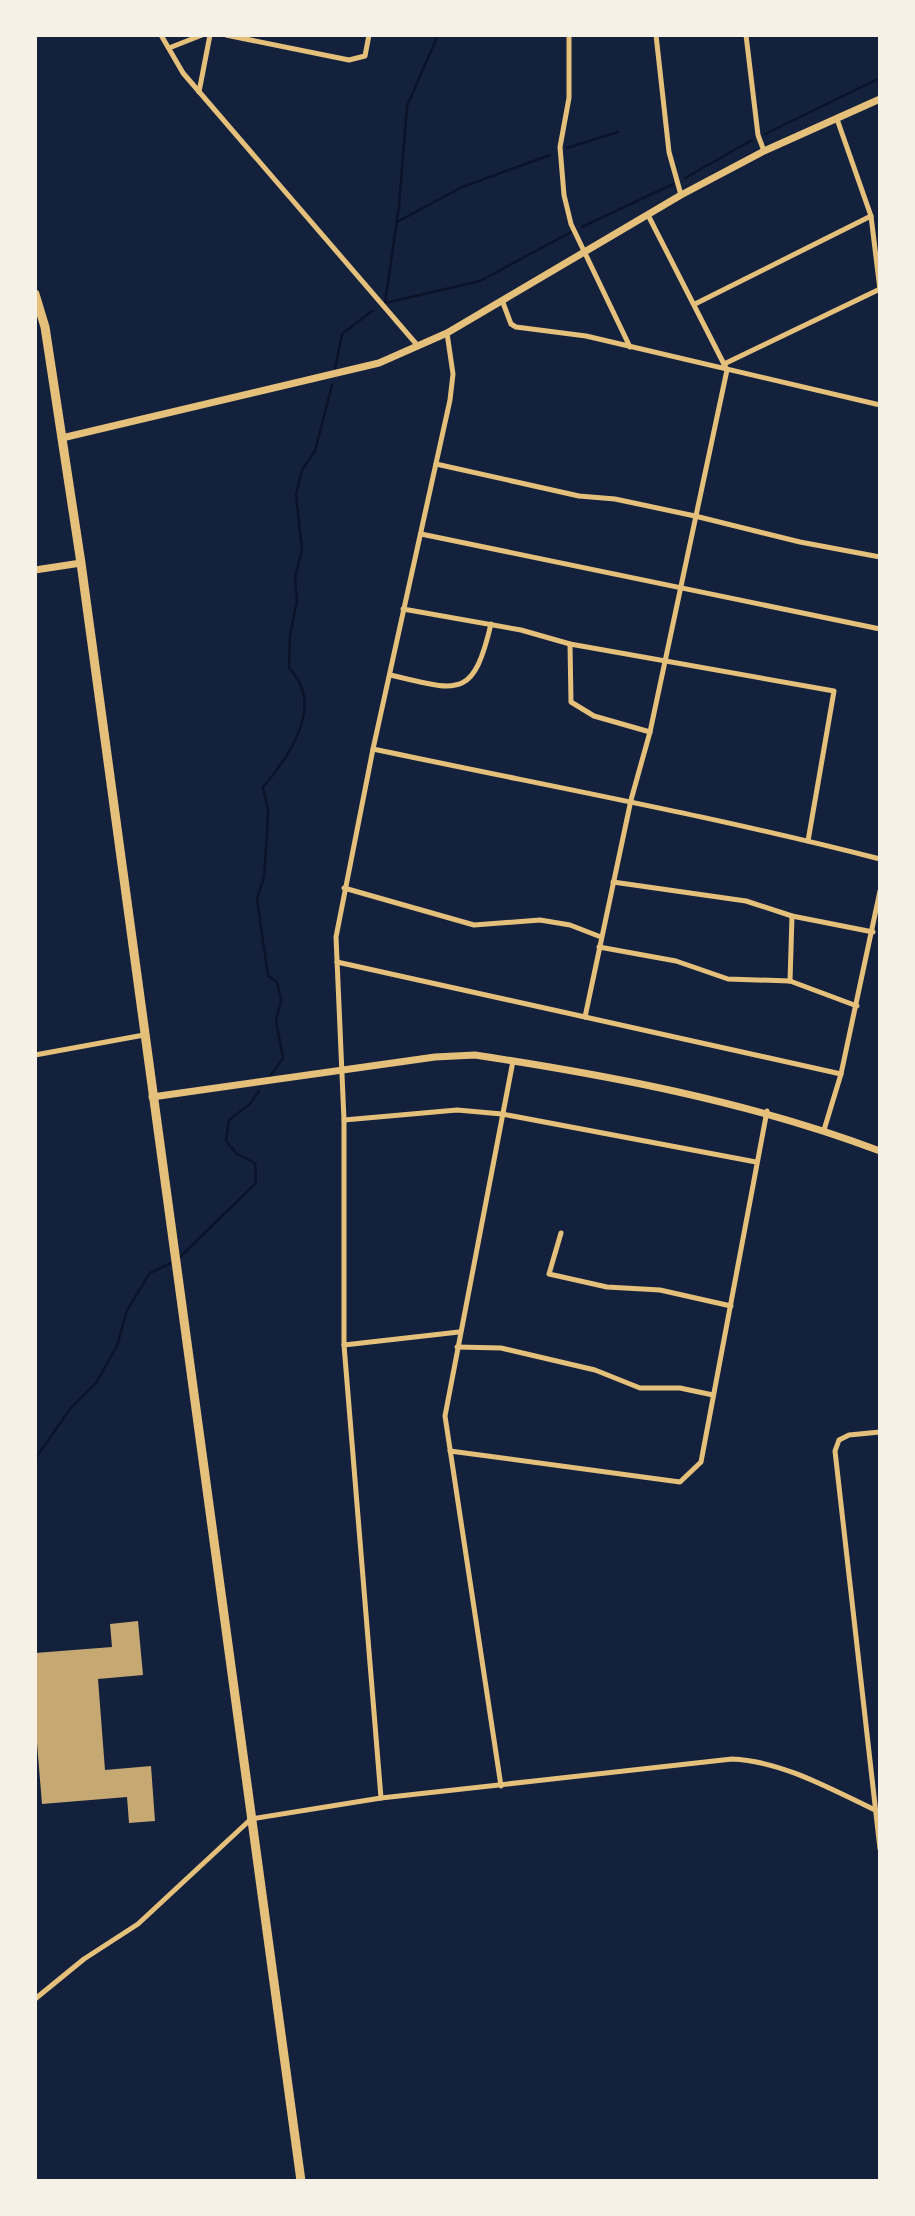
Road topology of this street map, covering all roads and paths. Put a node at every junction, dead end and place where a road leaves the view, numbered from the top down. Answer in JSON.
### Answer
{"nodes":[{"id":1,"x":161,"y":35,"type":"edge"},
{"id":2,"x":202,"y":35,"type":"edge"},
{"id":3,"x":210,"y":35,"type":"edge"},
{"id":4,"x":226,"y":35,"type":"edge"},
{"id":5,"x":369,"y":35,"type":"edge"},
{"id":6,"x":569,"y":35,"type":"edge"},
{"id":7,"x":656,"y":35,"type":"edge"},
{"id":8,"x":746,"y":35,"type":"edge"},
{"id":9,"x":169,"y":48,"type":"junction"},
{"id":10,"x":199,"y":92,"type":"junction"},
{"id":11,"x":880,"y":99,"type":"edge"},
{"id":12,"x":837,"y":118,"type":"junction"},
{"id":13,"x":764,"y":150,"type":"junction"},
{"id":14,"x":681,"y":195,"type":"junction"},
{"id":15,"x":648,"y":215,"type":"junction"},
{"id":16,"x":871,"y":216,"type":"junction"},
{"id":17,"x":585,"y":252,"type":"junction"},
{"id":18,"x":880,"y":289,"type":"edge"},
{"id":19,"x":35,"y":294,"type":"edge"},
{"id":20,"x":502,"y":300,"type":"junction"},
{"id":21,"x":695,"y":304,"type":"junction"},
{"id":22,"x":447,"y":333,"type":"junction"},
{"id":23,"x":418,"y":346,"type":"junction"},
{"id":24,"x":630,"y":347,"type":"junction"},
{"id":25,"x":725,"y":367,"type":"junction"},
{"id":26,"x":880,"y":405,"type":"edge"},
{"id":27,"x":62,"y":438,"type":"junction"},
{"id":28,"x":436,"y":464,"type":"junction"},
{"id":29,"x":695,"y":516,"type":"junction"},
{"id":30,"x":421,"y":534,"type":"junction"},
{"id":31,"x":880,"y":558,"type":"edge"},
{"id":32,"x":81,"y":563,"type":"junction"},
{"id":33,"x":35,"y":569,"type":"edge"},
{"id":34,"x":680,"y":590,"type":"junction"},
{"id":35,"x":403,"y":609,"type":"junction"},
{"id":36,"x":491,"y":624,"type":"junction"},
{"id":37,"x":880,"y":629,"type":"edge"},
{"id":38,"x":570,"y":644,"type":"junction"},
{"id":39,"x":663,"y":662,"type":"junction"},
{"id":40,"x":390,"y":676,"type":"junction"},
{"id":41,"x":650,"y":732,"type":"junction"},
{"id":42,"x":373,"y":749,"type":"junction"},
{"id":43,"x":631,"y":800,"type":"junction"},
{"id":44,"x":808,"y":841,"type":"junction"},
{"id":45,"x":880,"y":859,"type":"edge"},
{"id":46,"x":613,"y":882,"type":"junction"},
{"id":47,"x":344,"y":888,"type":"junction"},
{"id":48,"x":880,"y":891,"type":"edge"},
{"id":49,"x":792,"y":916,"type":"junction"},
{"id":50,"x":873,"y":932,"type":"junction"},
{"id":51,"x":601,"y":937,"type":"junction"},
{"id":52,"x":599,"y":947,"type":"junction"},
{"id":53,"x":337,"y":962,"type":"junction"},
{"id":54,"x":790,"y":981,"type":"junction"},
{"id":55,"x":857,"y":1006,"type":"junction"},
{"id":56,"x":585,"y":1017,"type":"junction"},
{"id":57,"x":144,"y":1035,"type":"junction"},
{"id":58,"x":35,"y":1055,"type":"edge"},
{"id":59,"x":513,"y":1061,"type":"junction"},
{"id":60,"x":341,"y":1072,"type":"junction"},
{"id":61,"x":841,"y":1074,"type":"junction"},
{"id":62,"x":152,"y":1097,"type":"junction"},
{"id":63,"x":767,"y":1111,"type":"junction"},
{"id":64,"x":502,"y":1114,"type":"junction"},
{"id":65,"x":344,"y":1120,"type":"junction"},
{"id":66,"x":824,"y":1130,"type":"junction"},
{"id":67,"x":880,"y":1151,"type":"edge"},
{"id":68,"x":756,"y":1162,"type":"junction"},
{"id":69,"x":561,"y":1233,"type":"dead end"},
{"id":70,"x":731,"y":1306,"type":"junction"},
{"id":71,"x":459,"y":1332,"type":"junction"},
{"id":72,"x":344,"y":1345,"type":"junction"},
{"id":73,"x":457,"y":1347,"type":"junction"},
{"id":74,"x":713,"y":1395,"type":"junction"},
{"id":75,"x":880,"y":1432,"type":"edge"},
{"id":76,"x":450,"y":1451,"type":"junction"},
{"id":77,"x":501,"y":1786,"type":"junction"},
{"id":78,"x":381,"y":1798,"type":"junction"},
{"id":79,"x":875,"y":1810,"type":"junction"},
{"id":80,"x":251,"y":1819,"type":"junction"},
{"id":81,"x":880,"y":1849,"type":"edge"},
{"id":82,"x":35,"y":1999,"type":"edge"},
{"id":83,"x":300,"y":2181,"type":"edge"}],
"edges":[{"from":1,"to":9,"type":"street"},
{"from":2,"to":9,"type":"street"},
{"from":3,"to":10,"type":"street"},
{"from":4,"to":5,"type":"street"},
{"from":6,"to":17,"type":"street"},
{"from":7,"to":14,"type":"street"},
{"from":8,"to":13,"type":"street"},
{"from":9,"to":10,"type":"street"},
{"from":10,"to":23,"type":"street"},
{"from":11,"to":12,"type":"street"},
{"from":12,"to":13,"type":"street"},
{"from":12,"to":16,"type":"street"},
{"from":13,"to":14,"type":"street"},
{"from":14,"to":15,"type":"street"},
{"from":15,"to":17,"type":"street"},
{"from":15,"to":21,"type":"street"},
{"from":16,"to":18,"type":"street"},
{"from":16,"to":21,"type":"street"},
{"from":17,"to":20,"type":"street"},
{"from":17,"to":24,"type":"street"},
{"from":18,"to":25,"type":"street"},
{"from":19,"to":27,"type":"main road"},
{"from":20,"to":22,"type":"street"},
{"from":20,"to":24,"type":"street"},
{"from":21,"to":25,"type":"street"},
{"from":22,"to":23,"type":"street"},
{"from":22,"to":28,"type":"street"},
{"from":23,"to":27,"type":"street"},
{"from":24,"to":25,"type":"street"},
{"from":25,"to":26,"type":"street"},
{"from":25,"to":29,"type":"street"},
{"from":27,"to":32,"type":"main road"},
{"from":28,"to":29,"type":"street"},
{"from":28,"to":30,"type":"street"},
{"from":29,"to":31,"type":"street"},
{"from":29,"to":34,"type":"street"},
{"from":30,"to":34,"type":"street"},
{"from":30,"to":35,"type":"street"},
{"from":32,"to":33,"type":"street"},
{"from":32,"to":57,"type":"main road"},
{"from":34,"to":37,"type":"street"},
{"from":34,"to":39,"type":"street"},
{"from":35,"to":36,"type":"street"},
{"from":35,"to":40,"type":"street"},
{"from":36,"to":38,"type":"street"},
{"from":36,"to":40,"type":"street"},
{"from":38,"to":39,"type":"street"},
{"from":38,"to":41,"type":"street"},
{"from":39,"to":41,"type":"street"},
{"from":39,"to":44,"type":"street"},
{"from":40,"to":42,"type":"street"},
{"from":41,"to":43,"type":"street"},
{"from":42,"to":43,"type":"street"},
{"from":42,"to":47,"type":"street"},
{"from":43,"to":44,"type":"street"},
{"from":43,"to":46,"type":"street"},
{"from":44,"to":45,"type":"street"},
{"from":46,"to":49,"type":"street"},
{"from":46,"to":51,"type":"street"},
{"from":47,"to":51,"type":"street"},
{"from":47,"to":53,"type":"street"},
{"from":48,"to":50,"type":"street"},
{"from":49,"to":50,"type":"street"},
{"from":49,"to":54,"type":"street"},
{"from":50,"to":55,"type":"street"},
{"from":51,"to":52,"type":"street"},
{"from":52,"to":54,"type":"street"},
{"from":52,"to":56,"type":"street"},
{"from":53,"to":56,"type":"street"},
{"from":53,"to":60,"type":"street"},
{"from":54,"to":55,"type":"street"},
{"from":55,"to":61,"type":"street"},
{"from":56,"to":61,"type":"street"},
{"from":57,"to":58,"type":"street"},
{"from":57,"to":62,"type":"main road"},
{"from":59,"to":60,"type":"street"},
{"from":59,"to":63,"type":"street"},
{"from":59,"to":64,"type":"street"},
{"from":60,"to":62,"type":"street"},
{"from":60,"to":65,"type":"street"},
{"from":61,"to":66,"type":"street"},
{"from":62,"to":80,"type":"main road"},
{"from":63,"to":66,"type":"street"},
{"from":63,"to":68,"type":"street"},
{"from":64,"to":65,"type":"street"},
{"from":64,"to":68,"type":"street"},
{"from":64,"to":71,"type":"street"},
{"from":65,"to":72,"type":"street"},
{"from":66,"to":67,"type":"street"},
{"from":68,"to":70,"type":"street"},
{"from":69,"to":70,"type":"street"},
{"from":70,"to":74,"type":"street"},
{"from":71,"to":72,"type":"street"},
{"from":71,"to":73,"type":"street"},
{"from":72,"to":78,"type":"street"},
{"from":73,"to":74,"type":"street"},
{"from":73,"to":76,"type":"street"},
{"from":74,"to":76,"type":"street"},
{"from":75,"to":79,"type":"street"},
{"from":76,"to":77,"type":"street"},
{"from":77,"to":78,"type":"street"},
{"from":77,"to":79,"type":"street"},
{"from":78,"to":80,"type":"street"},
{"from":79,"to":81,"type":"street"},
{"from":80,"to":82,"type":"street"},
{"from":80,"to":83,"type":"main road"}]}
